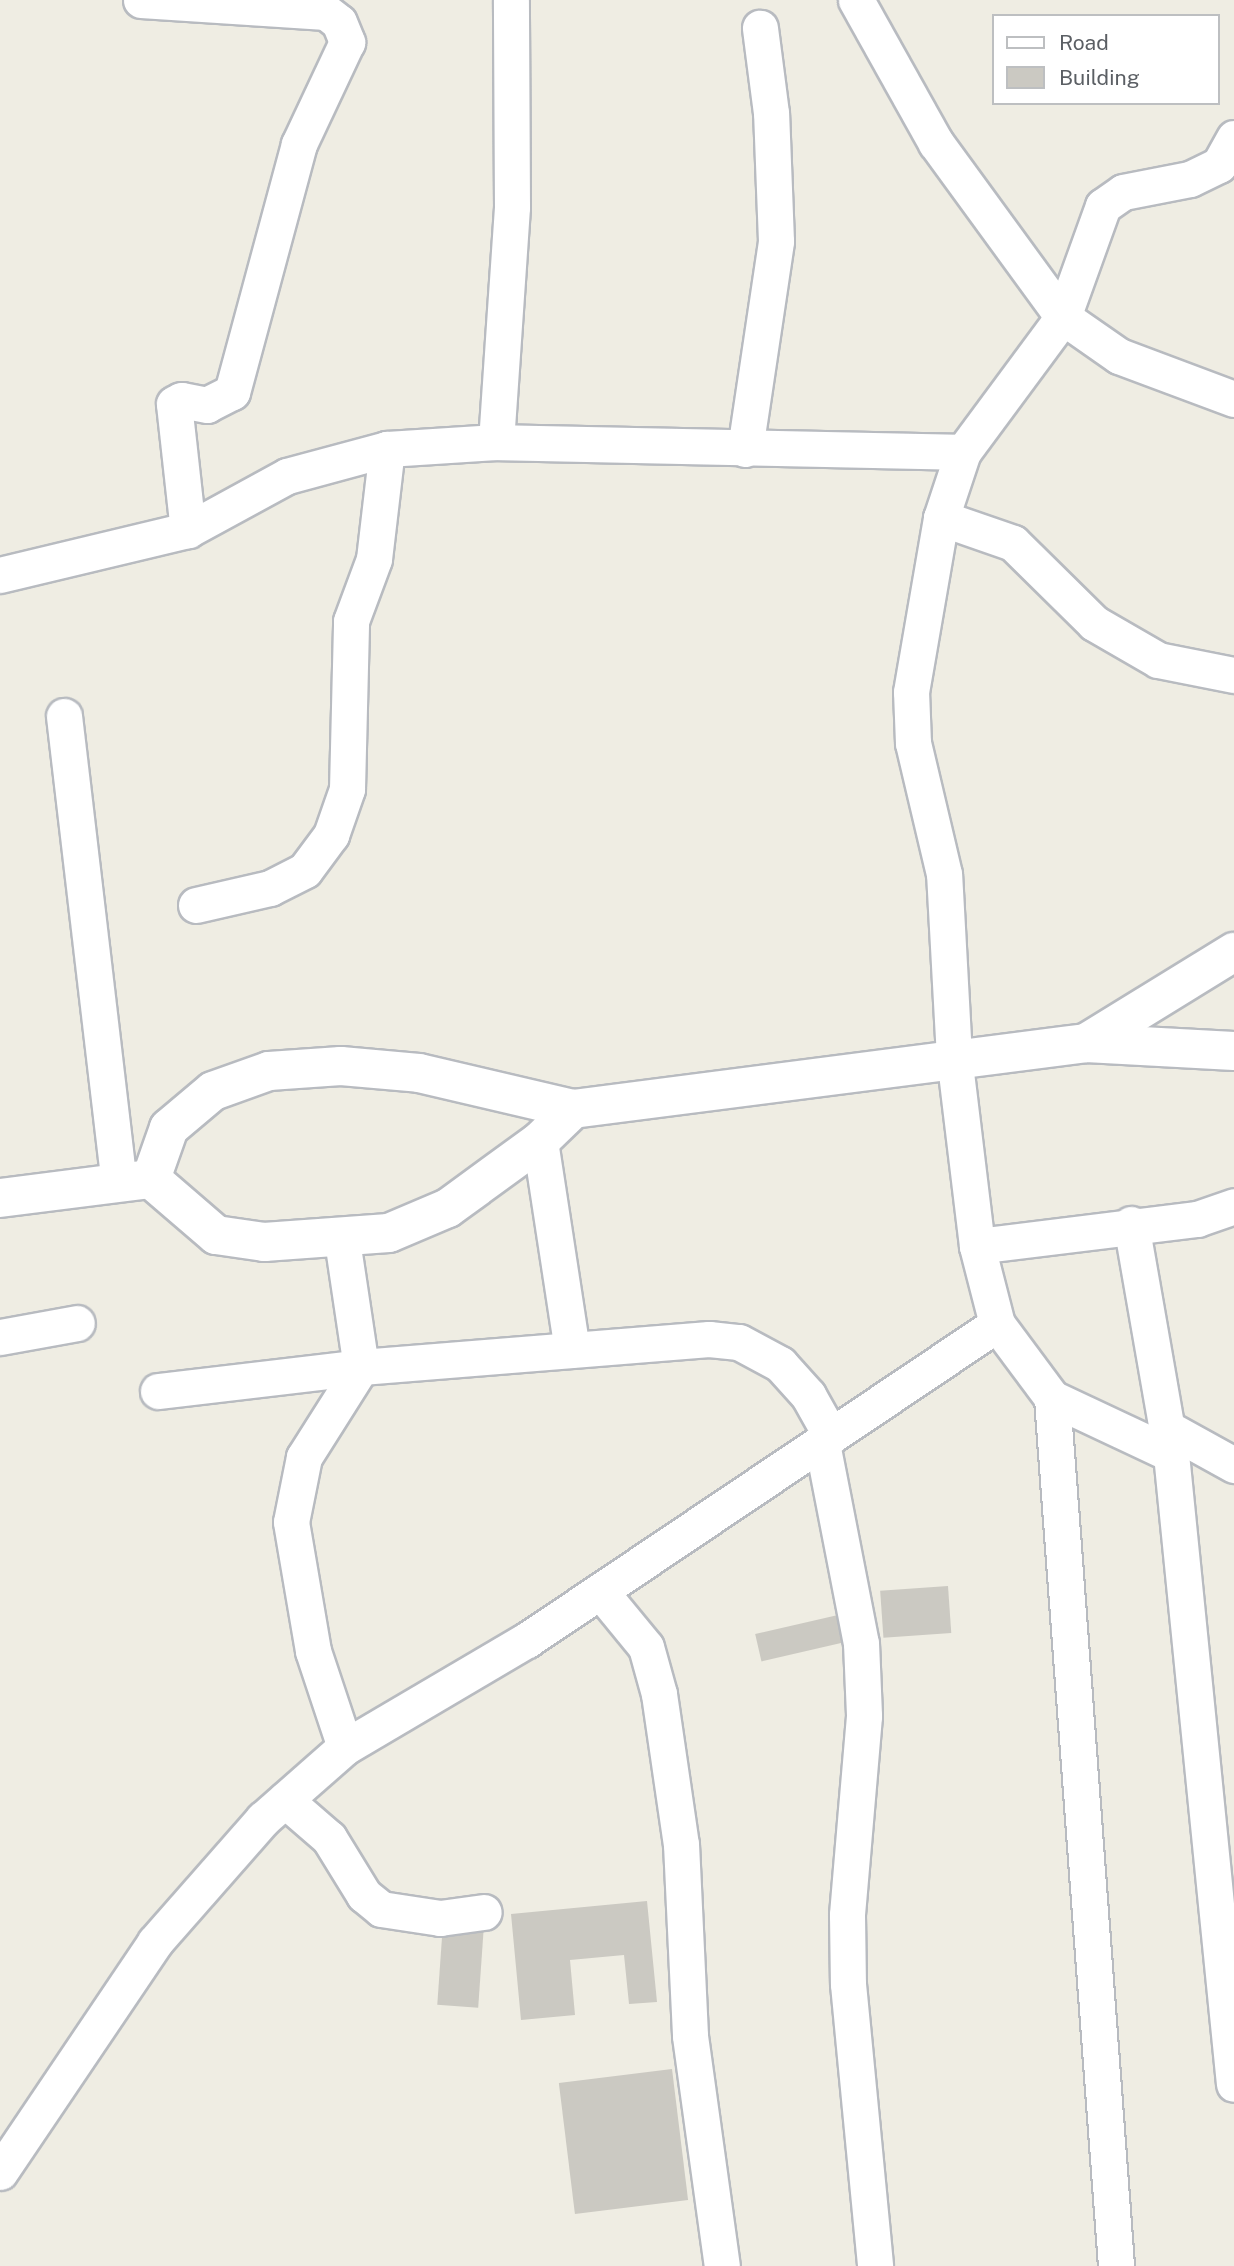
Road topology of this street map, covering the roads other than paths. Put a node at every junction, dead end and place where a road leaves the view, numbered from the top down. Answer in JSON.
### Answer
{"nodes":[{"id":1,"x":141,"y":0,"type":"edge"},
{"id":2,"x":511,"y":0,"type":"edge"},
{"id":3,"x":856,"y":0,"type":"edge"},
{"id":4,"x":760,"y":29,"type":"dead end"},
{"id":5,"x":1234,"y":138,"type":"edge"},
{"id":6,"x":1063,"y":317,"type":"junction"},
{"id":7,"x":1234,"y":399,"type":"edge"},
{"id":8,"x":496,"y":442,"type":"junction"},
{"id":9,"x":387,"y":449,"type":"junction"},
{"id":10,"x":745,"y":449,"type":"junction"},
{"id":11,"x":963,"y":452,"type":"junction"},
{"id":12,"x":941,"y":518,"type":"junction"},
{"id":13,"x":188,"y":530,"type":"junction"},
{"id":14,"x":0,"y":575,"type":"edge"},
{"id":15,"x":1234,"y":675,"type":"edge"},
{"id":16,"x":64,"y":716,"type":"dead end"},
{"id":17,"x":196,"y":905,"type":"dead end"},
{"id":18,"x":1234,"y":951,"type":"edge"},
{"id":19,"x":1086,"y":1043,"type":"junction"},
{"id":20,"x":1234,"y":1051,"type":"edge"},
{"id":21,"x":954,"y":1056,"type":"junction"},
{"id":22,"x":573,"y":1109,"type":"junction"},
{"id":23,"x":540,"y":1141,"type":"junction"},
{"id":24,"x":135,"y":1181,"type":"junction"},
{"id":25,"x":0,"y":1198,"type":"edge"},
{"id":26,"x":1234,"y":1206,"type":"edge"},
{"id":27,"x":1132,"y":1224,"type":"junction"},
{"id":28,"x":342,"y":1240,"type":"junction"},
{"id":29,"x":977,"y":1246,"type":"junction"},
{"id":30,"x":77,"y":1323,"type":"dead end"},
{"id":31,"x":997,"y":1324,"type":"junction"},
{"id":32,"x":0,"y":1336,"type":"edge"},
{"id":33,"x":572,"y":1350,"type":"junction"},
{"id":34,"x":361,"y":1367,"type":"junction"},
{"id":35,"x":159,"y":1391,"type":"dead end"},
{"id":36,"x":1052,"y":1398,"type":"junction"},
{"id":37,"x":827,"y":1439,"type":"junction"},
{"id":38,"x":1169,"y":1441,"type":"junction"},
{"id":39,"x":1234,"y":1465,"type":"edge"},
{"id":40,"x":600,"y":1591,"type":"junction"},
{"id":41,"x":345,"y":1747,"type":"junction"},
{"id":42,"x":285,"y":1800,"type":"junction"},
{"id":43,"x":484,"y":1912,"type":"dead end"},
{"id":44,"x":1234,"y":2084,"type":"edge"},
{"id":45,"x":0,"y":2172,"type":"edge"},
{"id":46,"x":722,"y":2266,"type":"edge"},
{"id":47,"x":875,"y":2266,"type":"edge"},
{"id":48,"x":1115,"y":2266,"type":"edge"}],
"edges":[{"from":1,"to":13,"type":"street"},
{"from":2,"to":8,"type":"street"},
{"from":3,"to":6,"type":"street"},
{"from":4,"to":10,"type":"street"},
{"from":5,"to":6,"type":"street"},
{"from":6,"to":7,"type":"street"},
{"from":6,"to":11,"type":"street"},
{"from":8,"to":9,"type":"street"},
{"from":8,"to":10,"type":"street"},
{"from":9,"to":13,"type":"street"},
{"from":9,"to":17,"type":"street"},
{"from":10,"to":11,"type":"street"},
{"from":11,"to":12,"type":"street"},
{"from":12,"to":15,"type":"street"},
{"from":12,"to":21,"type":"street"},
{"from":13,"to":14,"type":"street"},
{"from":16,"to":24,"type":"street"},
{"from":18,"to":19,"type":"street"},
{"from":19,"to":20,"type":"street"},
{"from":19,"to":21,"type":"street"},
{"from":21,"to":22,"type":"street"},
{"from":21,"to":29,"type":"street"},
{"from":22,"to":23,"type":"street"},
{"from":22,"to":24,"type":"street"},
{"from":23,"to":28,"type":"street"},
{"from":23,"to":33,"type":"street"},
{"from":24,"to":25,"type":"street"},
{"from":24,"to":28,"type":"street"},
{"from":26,"to":27,"type":"street"},
{"from":27,"to":29,"type":"street"},
{"from":27,"to":38,"type":"street"},
{"from":28,"to":34,"type":"street"},
{"from":29,"to":31,"type":"street"},
{"from":30,"to":32,"type":"street"},
{"from":31,"to":36,"type":"street"},
{"from":31,"to":37,"type":"street"},
{"from":33,"to":34,"type":"street"},
{"from":33,"to":37,"type":"street"},
{"from":34,"to":35,"type":"street"},
{"from":34,"to":41,"type":"street"},
{"from":36,"to":38,"type":"street"},
{"from":36,"to":48,"type":"street"},
{"from":37,"to":40,"type":"street"},
{"from":37,"to":47,"type":"street"},
{"from":38,"to":39,"type":"street"},
{"from":38,"to":44,"type":"street"},
{"from":40,"to":41,"type":"street"},
{"from":40,"to":46,"type":"street"},
{"from":41,"to":42,"type":"street"},
{"from":42,"to":43,"type":"street"},
{"from":42,"to":45,"type":"street"}]}
